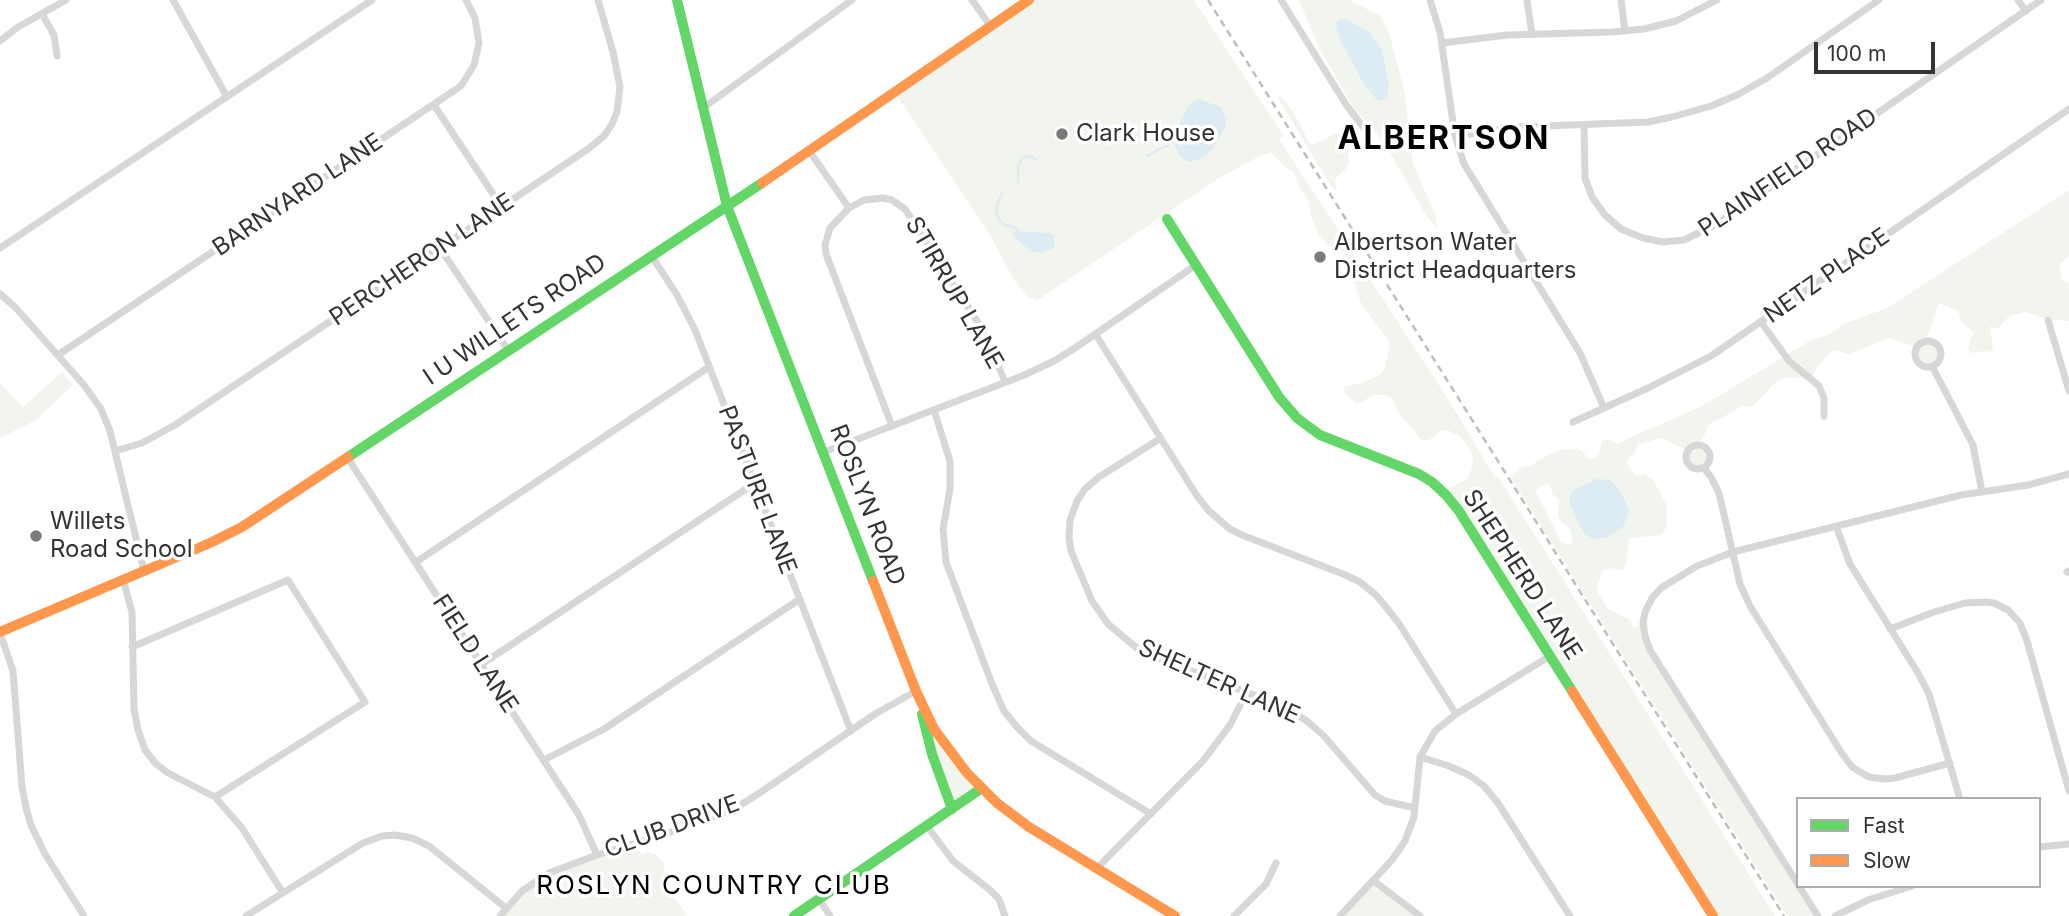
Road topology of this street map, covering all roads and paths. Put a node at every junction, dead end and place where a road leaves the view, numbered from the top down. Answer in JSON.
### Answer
{"nodes":[{"id":1,"x":66,"y":0,"type":"edge"},
{"id":2,"x":173,"y":0,"type":"edge"},
{"id":3,"x":372,"y":0,"type":"edge"},
{"id":4,"x":466,"y":0,"type":"edge"},
{"id":5,"x":598,"y":0,"type":"edge"},
{"id":6,"x":677,"y":0,"type":"edge"},
{"id":7,"x":852,"y":0,"type":"edge"},
{"id":8,"x":972,"y":0,"type":"edge"},
{"id":9,"x":1029,"y":0,"type":"edge"},
{"id":10,"x":1281,"y":0,"type":"edge"},
{"id":11,"x":1430,"y":0,"type":"edge"},
{"id":12,"x":1527,"y":0,"type":"edge"},
{"id":13,"x":1621,"y":0,"type":"edge"},
{"id":14,"x":1717,"y":0,"type":"edge"},
{"id":15,"x":1879,"y":0,"type":"edge"},
{"id":16,"x":2018,"y":0,"type":"edge"},
{"id":17,"x":2041,"y":0,"type":"edge"},
{"id":18,"x":2026,"y":11,"type":"junction"},
{"id":19,"x":42,"y":13,"type":"junction"},
{"id":20,"x":991,"y":27,"type":"junction"},
{"id":21,"x":1625,"y":31,"type":"junction"},
{"id":22,"x":1532,"y":34,"type":"junction"},
{"id":23,"x":0,"y":41,"type":"edge"},
{"id":24,"x":1442,"y":43,"type":"junction"},
{"id":25,"x":57,"y":56,"type":"dead end"},
{"id":26,"x":226,"y":97,"type":"junction"},
{"id":27,"x":434,"y":105,"type":"junction"},
{"id":28,"x":702,"y":109,"type":"junction"},
{"id":29,"x":2069,"y":109,"type":"edge"},
{"id":30,"x":1584,"y":125,"type":"junction"},
{"id":31,"x":1364,"y":128,"type":"dead end"},
{"id":32,"x":1455,"y":136,"type":"junction"},
{"id":33,"x":810,"y":152,"type":"junction"},
{"id":34,"x":501,"y":206,"type":"junction"},
{"id":35,"x":727,"y":206,"type":"junction"},
{"id":36,"x":849,"y":208,"type":"junction"},
{"id":37,"x":1167,"y":219,"type":"dead end"},
{"id":38,"x":440,"y":247,"type":"junction"},
{"id":39,"x":0,"y":248,"type":"edge"},
{"id":40,"x":652,"y":255,"type":"junction"},
{"id":41,"x":1196,"y":265,"type":"junction"},
{"id":42,"x":0,"y":294,"type":"edge"},
{"id":43,"x":2048,"y":320,"type":"dead end"},
{"id":44,"x":1761,"y":321,"type":"junction"},
{"id":45,"x":1096,"y":335,"type":"junction"},
{"id":46,"x":508,"y":350,"type":"junction"},
{"id":47,"x":58,"y":355,"type":"junction"},
{"id":48,"x":1933,"y":366,"type":"dead end"},
{"id":49,"x":709,"y":367,"type":"junction"},
{"id":50,"x":1005,"y":382,"type":"junction"},
{"id":51,"x":2069,"y":391,"type":"edge"},
{"id":52,"x":1604,"y":408,"type":"junction"},
{"id":53,"x":934,"y":410,"type":"junction"},
{"id":54,"x":1824,"y":416,"type":"dead end"},
{"id":55,"x":1573,"y":422,"type":"dead end"},
{"id":56,"x":892,"y":426,"type":"junction"},
{"id":57,"x":1161,"y":438,"type":"junction"},
{"id":58,"x":115,"y":451,"type":"junction"},
{"id":59,"x":824,"y":452,"type":"junction"},
{"id":60,"x":347,"y":457,"type":"junction"},
{"id":61,"x":1704,"y":468,"type":"dead end"},
{"id":62,"x":2069,"y":474,"type":"edge"},
{"id":63,"x":755,"y":483,"type":"junction"},
{"id":64,"x":1982,"y":492,"type":"junction"},
{"id":65,"x":1836,"y":526,"type":"junction"},
{"id":66,"x":1733,"y":552,"type":"junction"},
{"id":67,"x":416,"y":562,"type":"junction"},
{"id":68,"x":144,"y":571,"type":"junction"},
{"id":69,"x":123,"y":579,"type":"junction"},
{"id":70,"x":800,"y":599,"type":"junction"},
{"id":71,"x":1890,"y":629,"type":"junction"},
{"id":72,"x":0,"y":632,"type":"edge"},
{"id":73,"x":132,"y":647,"type":"junction"},
{"id":74,"x":1550,"y":656,"type":"junction"},
{"id":75,"x":482,"y":664,"type":"junction"},
{"id":76,"x":916,"y":691,"type":"junction"},
{"id":77,"x":1247,"y":692,"type":"junction"},
{"id":78,"x":1456,"y":715,"type":"junction"},
{"id":79,"x":850,"y":731,"type":"junction"},
{"id":80,"x":1420,"y":757,"type":"junction"},
{"id":81,"x":544,"y":760,"type":"junction"},
{"id":82,"x":1950,"y":763,"type":"junction"},
{"id":83,"x":982,"y":788,"type":"junction"},
{"id":84,"x":2069,"y":791,"type":"edge"},
{"id":85,"x":215,"y":797,"type":"junction"},
{"id":86,"x":1959,"y":797,"type":"edge"},
{"id":87,"x":1415,"y":808,"type":"junction"},
{"id":88,"x":952,"y":809,"type":"junction"},
{"id":89,"x":1151,"y":814,"type":"junction"},
{"id":90,"x":927,"y":826,"type":"junction"},
{"id":91,"x":2069,"y":844,"type":"edge"},
{"id":92,"x":2041,"y":847,"type":"edge"},
{"id":93,"x":597,"y":855,"type":"junction"},
{"id":94,"x":1276,"y":863,"type":"dead end"},
{"id":95,"x":1097,"y":868,"type":"junction"},
{"id":96,"x":1374,"y":881,"type":"junction"},
{"id":97,"x":1796,"y":882,"type":"edge"},
{"id":98,"x":1800,"y":888,"type":"edge"},
{"id":99,"x":1906,"y":888,"type":"edge"},
{"id":100,"x":283,"y":893,"type":"junction"},
{"id":101,"x":819,"y":899,"type":"junction"},
{"id":102,"x":506,"y":908,"type":"junction"},
{"id":103,"x":84,"y":916,"type":"edge"},
{"id":104,"x":246,"y":916,"type":"edge"},
{"id":105,"x":500,"y":916,"type":"edge"},
{"id":106,"x":794,"y":916,"type":"edge"},
{"id":107,"x":830,"y":916,"type":"edge"},
{"id":108,"x":1005,"y":916,"type":"edge"},
{"id":109,"x":1175,"y":916,"type":"edge"},
{"id":110,"x":1234,"y":916,"type":"edge"},
{"id":111,"x":1340,"y":916,"type":"edge"},
{"id":112,"x":1420,"y":916,"type":"edge"},
{"id":113,"x":1570,"y":916,"type":"edge"},
{"id":114,"x":1713,"y":916,"type":"edge"},
{"id":115,"x":1818,"y":916,"type":"edge"},
{"id":116,"x":1835,"y":916,"type":"edge"}],
"edges":[{"from":1,"to":19,"type":"street"},
{"from":2,"to":26,"type":"street"},
{"from":3,"to":26,"type":"street"},
{"from":4,"to":27,"type":"street","name":"BARNYARD LANE"},
{"from":5,"to":34,"type":"street","name":"PERCHERON LANE"},
{"from":6,"to":28,"type":"main road","name":"ROSLYN ROAD"},
{"from":7,"to":28,"type":"street"},
{"from":8,"to":20,"type":"street"},
{"from":9,"to":20,"type":"main road","name":"I U WILLETS ROAD"},
{"from":10,"to":31,"type":"street"},
{"from":11,"to":24,"type":"street"},
{"from":12,"to":22,"type":"street"},
{"from":13,"to":21,"type":"street"},
{"from":14,"to":21,"type":"street"},
{"from":15,"to":30,"type":"street"},
{"from":16,"to":18,"type":"street"},
{"from":17,"to":18,"type":"street","name":"PLAINFIELD ROAD"},
{"from":18,"to":30,"type":"street","name":"PLAINFIELD ROAD"},
{"from":19,"to":23,"type":"street"},
{"from":19,"to":25,"type":"street"},
{"from":20,"to":33,"type":"main road","name":"I U WILLETS ROAD"},
{"from":21,"to":22,"type":"street"},
{"from":22,"to":24,"type":"street"},
{"from":24,"to":32,"type":"street"},
{"from":26,"to":39,"type":"street"},
{"from":27,"to":34,"type":"street"},
{"from":27,"to":47,"type":"street","name":"BARNYARD LANE"},
{"from":28,"to":35,"type":"main road","name":"ROSLYN ROAD"},
{"from":29,"to":44,"type":"street","name":"NETZ PLACE"},
{"from":30,"to":32,"type":"street"},
{"from":32,"to":52,"type":"street"},
{"from":33,"to":35,"type":"main road","name":"I U WILLETS ROAD"},
{"from":33,"to":36,"type":"street"},
{"from":34,"to":38,"type":"street","name":"PERCHERON LANE"},
{"from":35,"to":40,"type":"main road","name":"I U WILLETS ROAD"},
{"from":35,"to":59,"type":"main road","name":"ROSLYN ROAD"},
{"from":36,"to":50,"type":"street","name":"STIRRUP LANE"},
{"from":36,"to":56,"type":"street"},
{"from":37,"to":41,"type":"main road","name":"SHEPHERD LANE"},
{"from":38,"to":46,"type":"street"},
{"from":38,"to":58,"type":"street","name":"PERCHERON LANE"},
{"from":40,"to":46,"type":"main road","name":"I U WILLETS ROAD"},
{"from":40,"to":49,"type":"street","name":"PASTURE LANE"},
{"from":41,"to":45,"type":"street"},
{"from":41,"to":74,"type":"main road","name":"SHEPHERD LANE"},
{"from":42,"to":47,"type":"street"},
{"from":43,"to":51,"type":"street"},
{"from":44,"to":52,"type":"street","name":"NETZ PLACE"},
{"from":44,"to":54,"type":"street"},
{"from":45,"to":50,"type":"street"},
{"from":45,"to":57,"type":"street"},
{"from":46,"to":60,"type":"main road","name":"I U WILLETS ROAD"},
{"from":47,"to":58,"type":"street"},
{"from":48,"to":64,"type":"street"},
{"from":49,"to":63,"type":"street","name":"PASTURE LANE"},
{"from":49,"to":67,"type":"street"},
{"from":50,"to":53,"type":"street"},
{"from":52,"to":55,"type":"street","name":"NETZ PLACE"},
{"from":53,"to":56,"type":"street"},
{"from":53,"to":89,"type":"street"},
{"from":56,"to":59,"type":"street"},
{"from":57,"to":77,"type":"street","name":"SHELTER LANE"},
{"from":57,"to":78,"type":"street"},
{"from":58,"to":68,"type":"street"},
{"from":59,"to":76,"type":"main road","name":"ROSLYN ROAD"},
{"from":60,"to":67,"type":"street","name":"FIELD LANE"},
{"from":60,"to":68,"type":"main road","name":"I U WILLETS ROAD"},
{"from":61,"to":66,"type":"street"},
{"from":62,"to":64,"type":"street"},
{"from":63,"to":70,"type":"street","name":"PASTURE LANE"},
{"from":63,"to":75,"type":"street"},
{"from":64,"to":65,"type":"street"},
{"from":65,"to":66,"type":"street"},
{"from":65,"to":71,"type":"street"},
{"from":66,"to":82,"type":"street"},
{"from":66,"to":97,"type":"street"},
{"from":67,"to":75,"type":"street","name":"FIELD LANE"},
{"from":68,"to":69,"type":"main road","name":"I U WILLETS ROAD"},
{"from":69,"to":72,"type":"main road","name":"I U WILLETS ROAD"},
{"from":69,"to":73,"type":"street"},
{"from":70,"to":79,"type":"street","name":"PASTURE LANE"},
{"from":70,"to":81,"type":"street"},
{"from":71,"to":82,"type":"street"},
{"from":71,"to":84,"type":"street"},
{"from":72,"to":103,"type":"street"},
{"from":73,"to":85,"type":"street"},
{"from":73,"to":85,"type":"street"},
{"from":74,"to":78,"type":"street"},
{"from":74,"to":114,"type":"main road","name":"SHEPHERD LANE"},
{"from":75,"to":81,"type":"street","name":"FIELD LANE"},
{"from":76,"to":79,"type":"street","name":"CLUB DRIVE"},
{"from":76,"to":83,"type":"main road","name":"ROSLYN ROAD"},
{"from":76,"to":88,"type":"main road"},
{"from":77,"to":87,"type":"street","name":"SHELTER LANE"},
{"from":77,"to":89,"type":"street"},
{"from":78,"to":80,"type":"street"},
{"from":79,"to":93,"type":"street","name":"CLUB DRIVE"},
{"from":80,"to":87,"type":"street"},
{"from":80,"to":113,"type":"street"},
{"from":81,"to":93,"type":"street","name":"FIELD LANE"},
{"from":82,"to":86,"type":"street"},
{"from":83,"to":88,"type":"main road"},
{"from":83,"to":95,"type":"main road","name":"ROSLYN ROAD"},
{"from":85,"to":100,"type":"street"},
{"from":87,"to":96,"type":"street"},
{"from":88,"to":90,"type":"main road"},
{"from":89,"to":95,"type":"street"},
{"from":90,"to":101,"type":"main road"},
{"from":90,"to":108,"type":"street"},
{"from":91,"to":92,"type":"street"},
{"from":93,"to":102,"type":"street","name":"CLUB DRIVE"},
{"from":94,"to":110,"type":"street"},
{"from":95,"to":109,"type":"main road","name":"ROSLYN ROAD"},
{"from":96,"to":111,"type":"street"},
{"from":96,"to":112,"type":"street"},
{"from":98,"to":115,"type":"street"},
{"from":99,"to":116,"type":"street"},
{"from":100,"to":102,"type":"street"},
{"from":100,"to":104,"type":"street"},
{"from":101,"to":106,"type":"main road"},
{"from":101,"to":107,"type":"street"},
{"from":102,"to":105,"type":"street","name":"CLUB DRIVE"}]}
